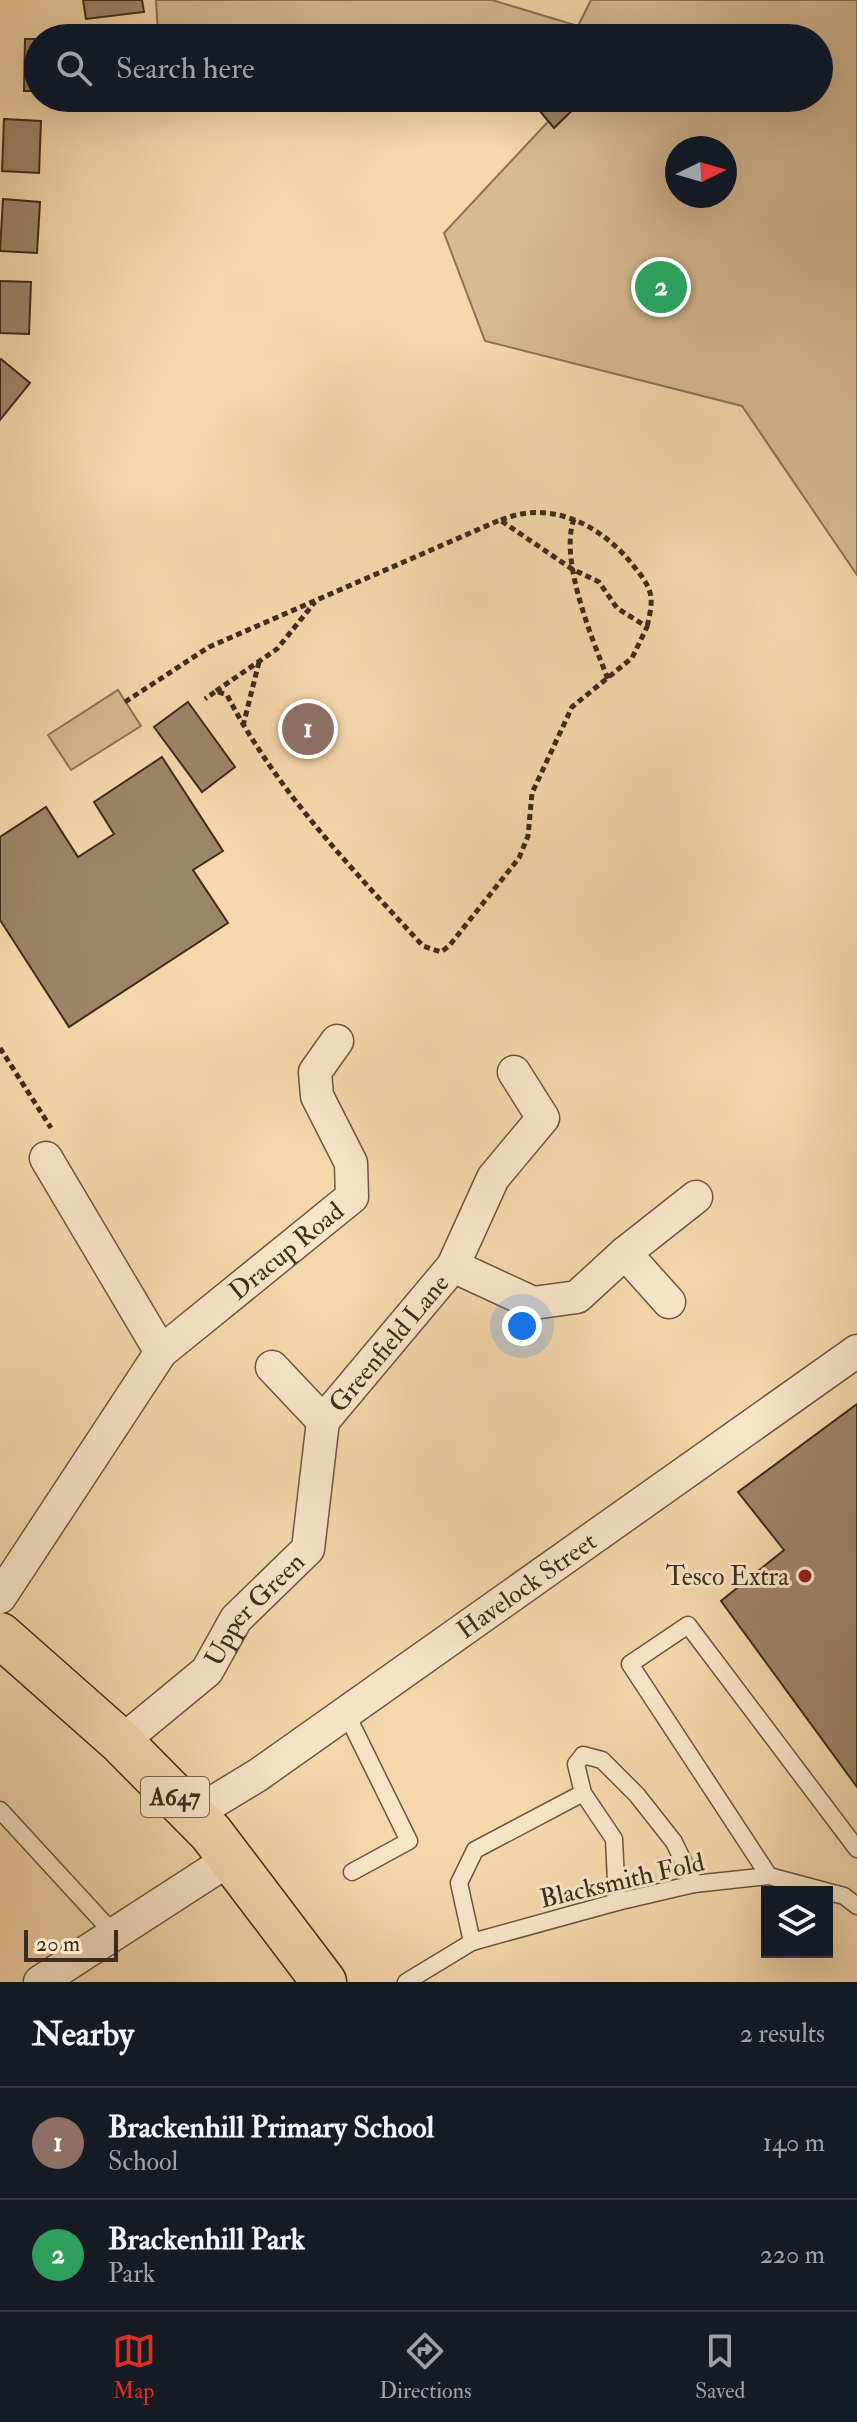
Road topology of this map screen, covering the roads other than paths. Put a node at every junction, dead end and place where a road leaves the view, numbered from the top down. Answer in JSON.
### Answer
{"nodes":[{"id":1,"x":337,"y":1041,"type":"dead end"},
{"id":2,"x":514,"y":1072,"type":"dead end"},
{"id":3,"x":46,"y":1158,"type":"road end"},
{"id":4,"x":696,"y":1197,"type":"dead end"},
{"id":5,"x":625,"y":1253,"type":"junction"},
{"id":6,"x":453,"y":1266,"type":"junction"},
{"id":7,"x":669,"y":1302,"type":"dead end"},
{"id":8,"x":857,"y":1351,"type":"edge"},
{"id":9,"x":161,"y":1352,"type":"junction"},
{"id":10,"x":272,"y":1367,"type":"dead end"},
{"id":11,"x":323,"y":1421,"type":"junction"},
{"id":12,"x":0,"y":1597,"type":"edge"},
{"id":13,"x":3,"y":1643,"type":"edge"},
{"id":14,"x":346,"y":1713,"type":"junction"},
{"id":15,"x":121,"y":1742,"type":"junction"},
{"id":16,"x":583,"y":1793,"type":"junction"},
{"id":17,"x":0,"y":1810,"type":"edge"},
{"id":18,"x":192,"y":1815,"type":"junction"},
{"id":19,"x":857,"y":1849,"type":"edge"},
{"id":20,"x":230,"y":1859,"type":"junction"},
{"id":21,"x":352,"y":1872,"type":"dead end"},
{"id":22,"x":769,"y":1876,"type":"junction"},
{"id":23,"x":694,"y":1884,"type":"junction"},
{"id":24,"x":617,"y":1902,"type":"junction"},
{"id":25,"x":857,"y":1906,"type":"edge"},
{"id":26,"x":114,"y":1934,"type":"junction"},
{"id":27,"x":472,"y":1942,"type":"junction"},
{"id":28,"x":40,"y":1982,"type":"edge"},
{"id":29,"x":324,"y":1982,"type":"edge"},
{"id":30,"x":406,"y":1982,"type":"edge"}],
"edges":[{"from":1,"to":9,"type":"street","name":"Dracup Road"},
{"from":2,"to":6,"type":"street","name":"Greenfield Lane"},
{"from":3,"to":9,"type":"street"},
{"from":4,"to":5,"type":"street"},
{"from":5,"to":6,"type":"street"},
{"from":5,"to":7,"type":"street"},
{"from":6,"to":11,"type":"street","name":"Greenfield Lane"},
{"from":8,"to":14,"type":"street","name":"Havelock Street"},
{"from":9,"to":12,"type":"street","name":"Dracup Road"},
{"from":10,"to":11,"type":"street"},
{"from":11,"to":15,"type":"street","name":"Upper Green"},
{"from":13,"to":15,"type":"main road","number":"A647"},
{"from":14,"to":18,"type":"street","name":"Havelock Street"},
{"from":14,"to":21,"type":"lane"},
{"from":15,"to":18,"type":"main road","number":"A647"},
{"from":16,"to":23,"type":"lane"},
{"from":16,"to":24,"type":"lane"},
{"from":16,"to":27,"type":"lane"},
{"from":17,"to":26,"type":"lane"},
{"from":18,"to":20,"type":"main road","number":"A647"},
{"from":19,"to":22,"type":"lane"},
{"from":20,"to":26,"type":"street"},
{"from":20,"to":29,"type":"main road","number":"A647"},
{"from":22,"to":23,"type":"lane","name":"Blacksmith Fold"},
{"from":22,"to":25,"type":"lane","name":"Blacksmith Fold"},
{"from":23,"to":24,"type":"lane","name":"Blacksmith Fold"},
{"from":24,"to":27,"type":"lane","name":"Blacksmith Fold"},
{"from":26,"to":28,"type":"street"},
{"from":27,"to":30,"type":"lane","name":"Blacksmith Fold"}]}
